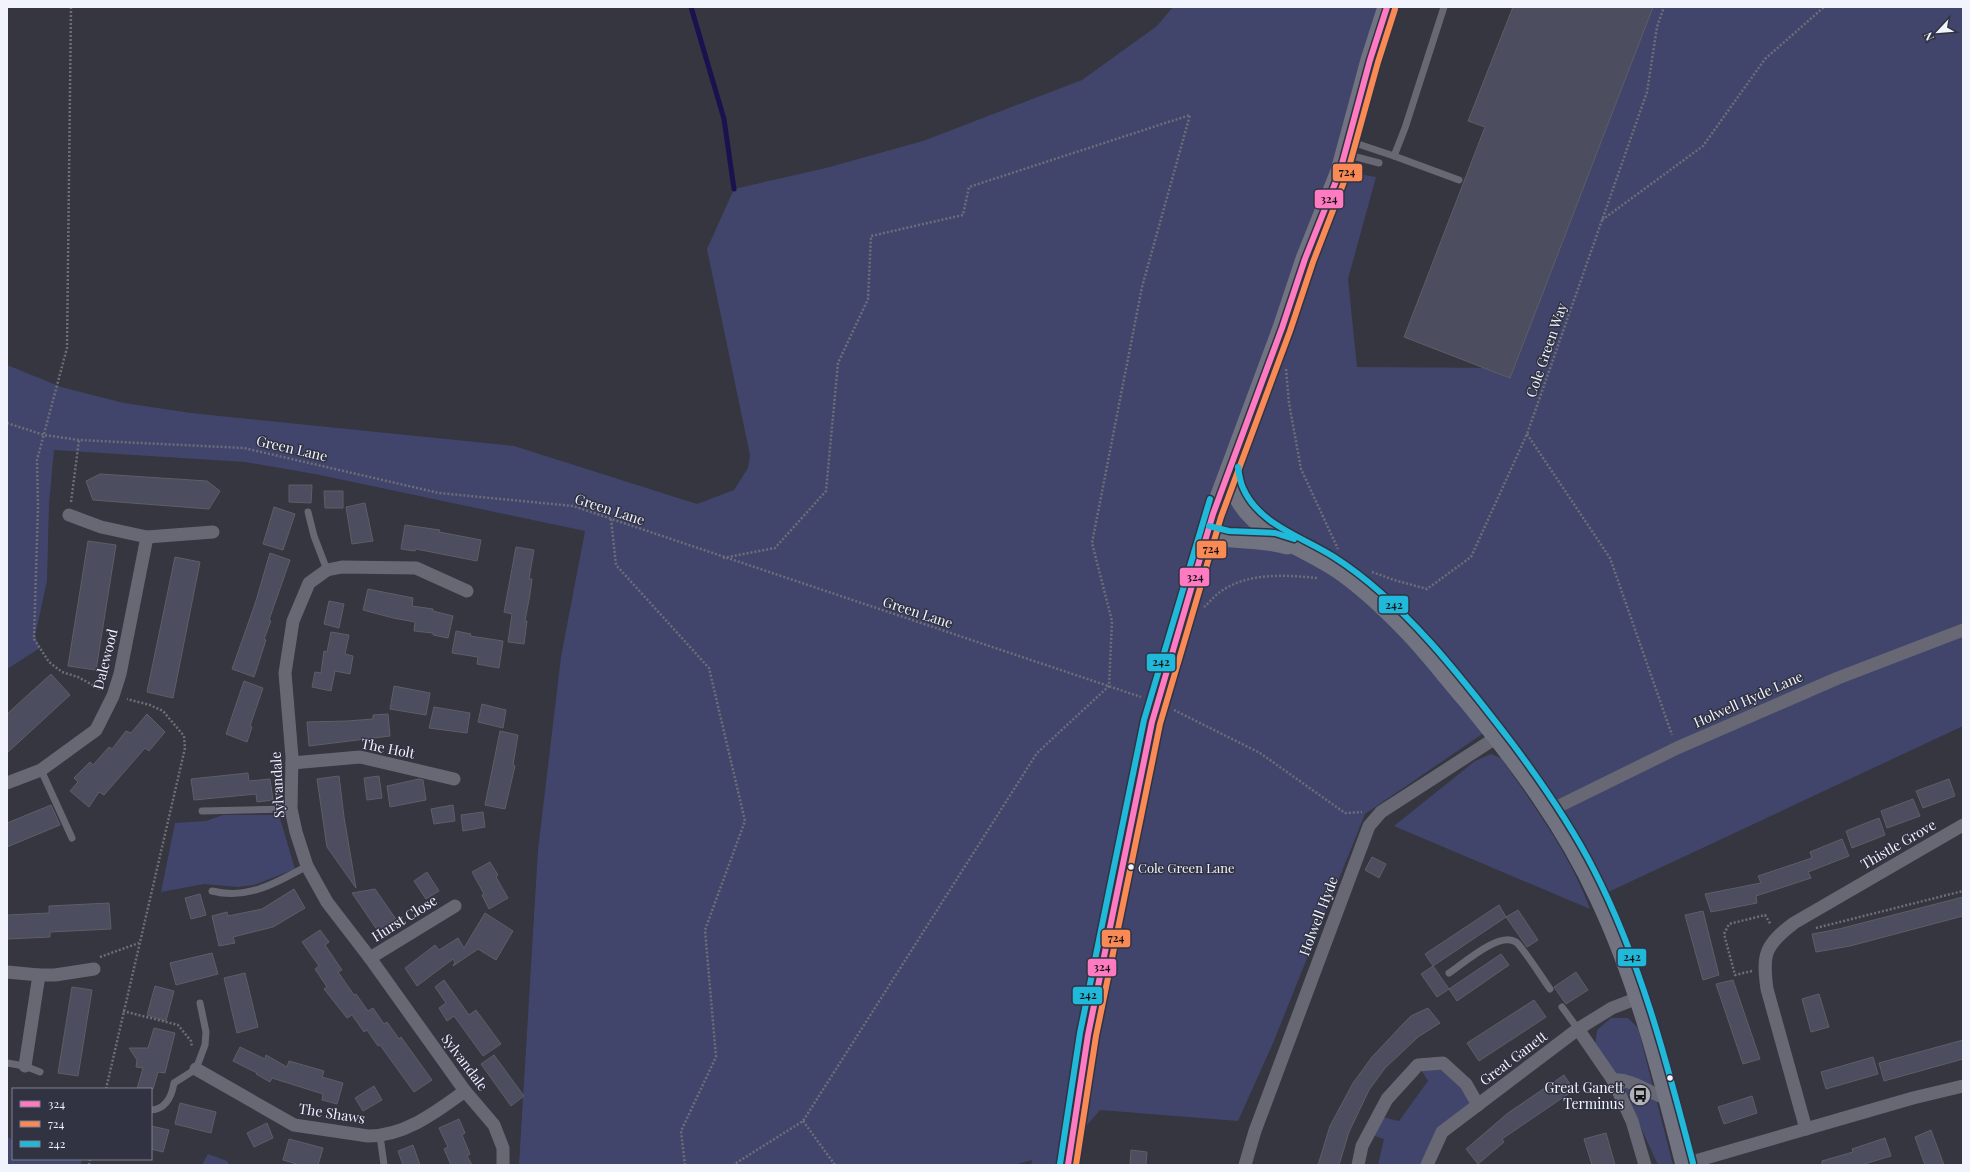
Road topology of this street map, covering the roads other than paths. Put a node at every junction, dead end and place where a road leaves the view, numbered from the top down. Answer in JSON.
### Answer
{"nodes":[{"id":1,"x":1387,"y":7,"type":"edge"},
{"id":2,"x":1444,"y":7,"type":"edge"},
{"id":3,"x":1347,"y":148,"type":"junction"},
{"id":4,"x":1394,"y":156,"type":"junction"},
{"id":5,"x":1379,"y":164,"type":"dead end"},
{"id":6,"x":1459,"y":180,"type":"dead end"},
{"id":7,"x":1230,"y":469,"type":"junction"},
{"id":8,"x":308,"y":512,"type":"dead end"},
{"id":9,"x":69,"y":515,"type":"road end"},
{"id":10,"x":213,"y":532,"type":"dead end"},
{"id":11,"x":1207,"y":534,"type":"junction"},
{"id":12,"x":147,"y":537,"type":"junction"},
{"id":13,"x":1310,"y":553,"type":"junction"},
{"id":14,"x":328,"y":570,"type":"junction"},
{"id":15,"x":467,"y":591,"type":"dead end"},
{"id":16,"x":1963,"y":630,"type":"edge"},
{"id":17,"x":1497,"y":737,"type":"junction"},
{"id":18,"x":292,"y":763,"type":"junction"},
{"id":19,"x":41,"y":770,"type":"junction"},
{"id":20,"x":454,"y":778,"type":"dead end"},
{"id":21,"x":7,"y":783,"type":"edge"},
{"id":22,"x":291,"y":809,"type":"junction"},
{"id":23,"x":1551,"y":810,"type":"junction"},
{"id":24,"x":202,"y":811,"type":"dead end"},
{"id":25,"x":1963,"y":825,"type":"edge"},
{"id":26,"x":72,"y":838,"type":"dead end"},
{"id":27,"x":308,"y":866,"type":"junction"},
{"id":28,"x":212,"y":891,"type":"dead end"},
{"id":29,"x":454,"y":906,"type":"dead end"},
{"id":30,"x":370,"y":958,"type":"junction"},
{"id":31,"x":94,"y":969,"type":"road end"},
{"id":32,"x":7,"y":972,"type":"edge"},
{"id":33,"x":1449,"y":973,"type":"dead end"},
{"id":34,"x":39,"y":975,"type":"junction"},
{"id":35,"x":1550,"y":989,"type":"dead end"},
{"id":36,"x":1638,"y":998,"type":"junction"},
{"id":37,"x":200,"y":1003,"type":"dead end"},
{"id":38,"x":1562,"y":1007,"type":"dead end"},
{"id":39,"x":1578,"y":1029,"type":"junction"},
{"id":40,"x":7,"y":1063,"type":"edge"},
{"id":41,"x":25,"y":1066,"type":"junction"},
{"id":42,"x":196,"y":1068,"type":"junction"},
{"id":43,"x":40,"y":1072,"type":"dead end"},
{"id":44,"x":1614,"y":1080,"type":"junction"},
{"id":45,"x":1963,"y":1086,"type":"edge"},
{"id":46,"x":465,"y":1091,"type":"junction"},
{"id":47,"x":1668,"y":1099,"type":"junction"},
{"id":48,"x":1478,"y":1105,"type":"junction"},
{"id":49,"x":152,"y":1110,"type":"edge"},
{"id":50,"x":1806,"y":1129,"type":"junction"},
{"id":51,"x":380,"y":1136,"type":"junction"},
{"id":52,"x":384,"y":1165,"type":"edge"},
{"id":53,"x":502,"y":1165,"type":"edge"},
{"id":54,"x":1068,"y":1165,"type":"edge"},
{"id":55,"x":1245,"y":1165,"type":"edge"},
{"id":56,"x":1358,"y":1165,"type":"edge"},
{"id":57,"x":1427,"y":1165,"type":"edge"},
{"id":58,"x":1645,"y":1165,"type":"edge"},
{"id":59,"x":1685,"y":1165,"type":"edge"}],
"edges":[{"from":1,"to":3,"type":"main road"},
{"from":2,"to":4,"type":"lane"},
{"from":3,"to":4,"type":"lane"},
{"from":3,"to":5,"type":"lane"},
{"from":3,"to":7,"type":"main road"},
{"from":4,"to":6,"type":"lane"},
{"from":7,"to":11,"type":"main road"},
{"from":7,"to":13,"type":"main road"},
{"from":8,"to":14,"type":"lane"},
{"from":9,"to":12,"type":"street"},
{"from":10,"to":12,"type":"street"},
{"from":11,"to":13,"type":"main road"},
{"from":11,"to":54,"type":"main road"},
{"from":12,"to":19,"type":"street","name":"Dalewood"},
{"from":13,"to":17,"type":"main road"},
{"from":14,"to":15,"type":"street","name":"Sylvandale"},
{"from":14,"to":18,"type":"street","name":"Sylvandale"},
{"from":16,"to":23,"type":"street","name":"Holwell Hyde Lane"},
{"from":17,"to":23,"type":"main road"},
{"from":17,"to":55,"type":"street","name":"Holwell Hyde"},
{"from":18,"to":20,"type":"street","name":"The Holt"},
{"from":18,"to":22,"type":"street","name":"Sylvandale"},
{"from":19,"to":21,"type":"street","name":"Dalewood"},
{"from":19,"to":26,"type":"lane"},
{"from":22,"to":24,"type":"lane"},
{"from":22,"to":27,"type":"street","name":"Sylvandale"},
{"from":23,"to":36,"type":"main road"},
{"from":25,"to":50,"type":"street","name":"Thistle Grove"},
{"from":27,"to":28,"type":"lane"},
{"from":27,"to":30,"type":"street","name":"Sylvandale"},
{"from":29,"to":30,"type":"street","name":"Hurst Close"},
{"from":30,"to":46,"type":"street","name":"Sylvandale"},
{"from":31,"to":34,"type":"street"},
{"from":32,"to":34,"type":"street"},
{"from":33,"to":35,"type":"lane"},
{"from":34,"to":41,"type":"street"},
{"from":36,"to":39,"type":"street","name":"Great Ganett"},
{"from":36,"to":47,"type":"main road"},
{"from":37,"to":42,"type":"lane"},
{"from":38,"to":39,"type":"lane"},
{"from":39,"to":44,"type":"street"},
{"from":39,"to":48,"type":"street","name":"Great Ganett"},
{"from":40,"to":41,"type":"lane"},
{"from":41,"to":43,"type":"lane"},
{"from":42,"to":49,"type":"lane"},
{"from":42,"to":51,"type":"street","name":"The Shaws"},
{"from":44,"to":47,"type":"street"},
{"from":44,"to":58,"type":"street"},
{"from":45,"to":50,"type":"street"},
{"from":46,"to":51,"type":"street","name":"The Shaws"},
{"from":46,"to":53,"type":"street","name":"Sylvandale"},
{"from":47,"to":59,"type":"main road"},
{"from":48,"to":56,"type":"street"},
{"from":48,"to":57,"type":"street","name":"Great Ganett"},
{"from":50,"to":59,"type":"street"},
{"from":51,"to":52,"type":"lane"}]}
